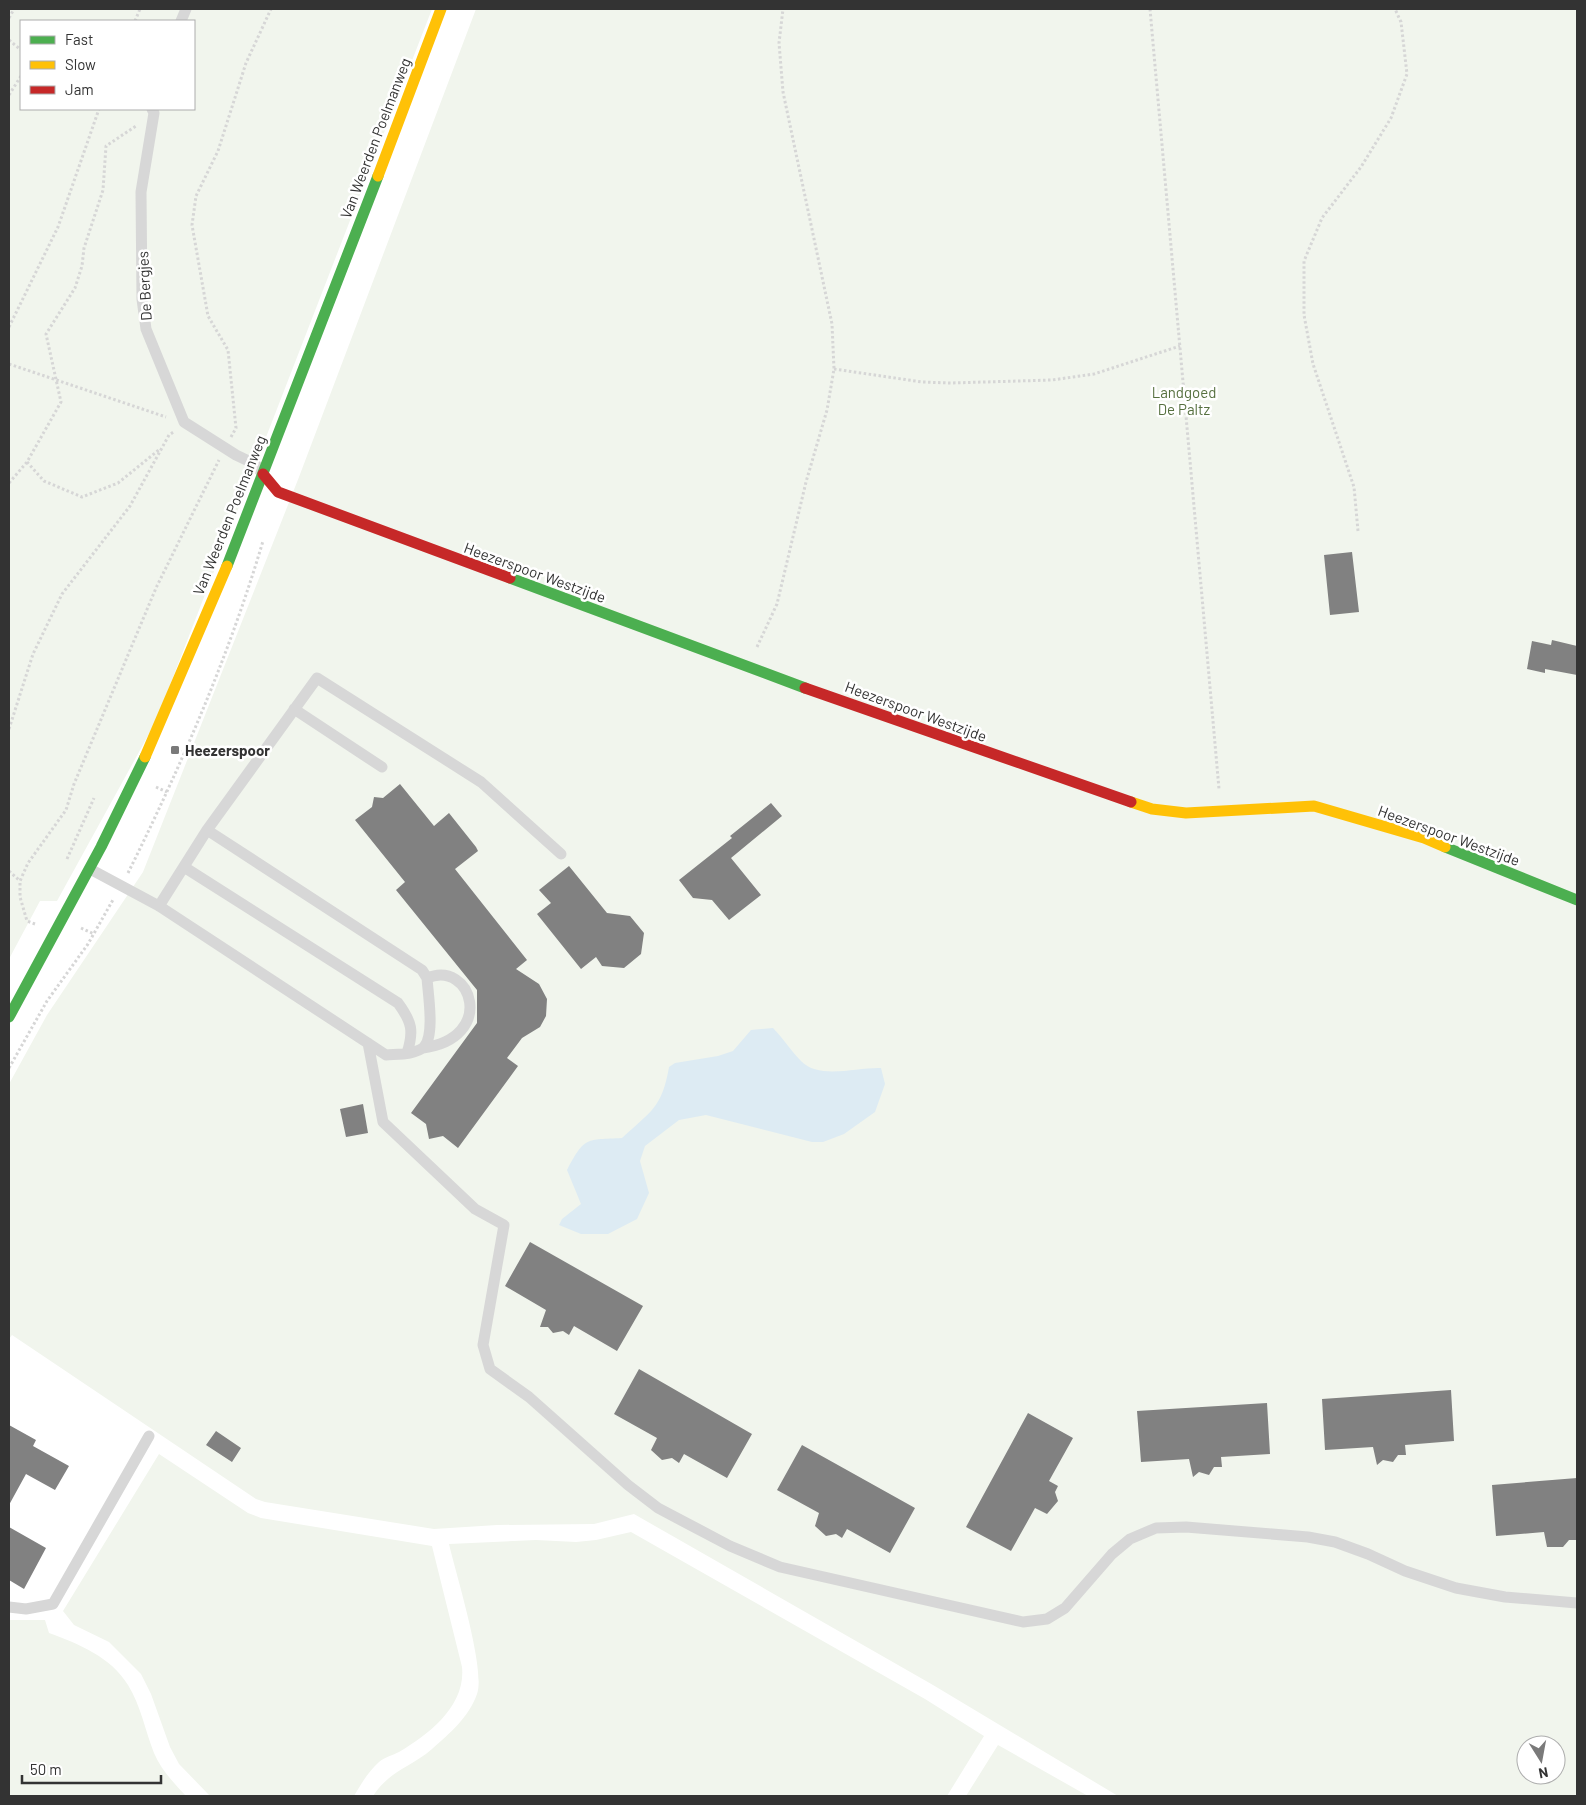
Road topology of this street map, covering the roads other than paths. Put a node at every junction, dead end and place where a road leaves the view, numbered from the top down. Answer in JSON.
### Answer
{"nodes":[{"id":1,"x":441,"y":9,"type":"edge"},
{"id":2,"x":153,"y":111,"type":"edge"},
{"id":3,"x":263,"y":474,"type":"junction"},
{"id":4,"x":294,"y":709,"type":"junction"},
{"id":5,"x":382,"y":767,"type":"dead end"},
{"id":6,"x":207,"y":830,"type":"junction"},
{"id":7,"x":561,"y":854,"type":"dead end"},
{"id":8,"x":184,"y":867,"type":"junction"},
{"id":9,"x":88,"y":868,"type":"junction"},
{"id":10,"x":1577,"y":900,"type":"edge"},
{"id":11,"x":159,"y":906,"type":"junction"},
{"id":12,"x":427,"y":978,"type":"junction"},
{"id":13,"x":9,"y":1017,"type":"edge"},
{"id":14,"x":368,"y":1043,"type":"junction"},
{"id":15,"x":423,"y":1048,"type":"junction"},
{"id":16,"x":407,"y":1054,"type":"junction"},
{"id":17,"x":149,"y":1436,"type":"dead end"},
{"id":18,"x":1577,"y":1603,"type":"edge"},
{"id":19,"x":9,"y":1607,"type":"edge"}],
"edges":[{"from":1,"to":3,"type":"street","name":"Van Weerden Poelmanweg"},
{"from":2,"to":3,"type":"lane","name":"De Bergjes"},
{"from":3,"to":9,"type":"street","name":"Van Weerden Poelmanweg"},
{"from":3,"to":10,"type":"street","name":"Heezerspoor Westzijde"},
{"from":4,"to":5,"type":"lane"},
{"from":4,"to":6,"type":"lane"},
{"from":4,"to":7,"type":"lane"},
{"from":6,"to":8,"type":"lane"},
{"from":6,"to":12,"type":"lane"},
{"from":8,"to":11,"type":"lane"},
{"from":8,"to":16,"type":"lane"},
{"from":9,"to":11,"type":"lane"},
{"from":9,"to":13,"type":"street","name":"Van Weerden Poelmanweg"},
{"from":11,"to":14,"type":"lane"},
{"from":12,"to":15,"type":"lane"},
{"from":12,"to":15,"type":"lane"},
{"from":14,"to":16,"type":"lane"},
{"from":14,"to":18,"type":"lane"},
{"from":15,"to":16,"type":"lane"},
{"from":17,"to":19,"type":"lane"}]}
